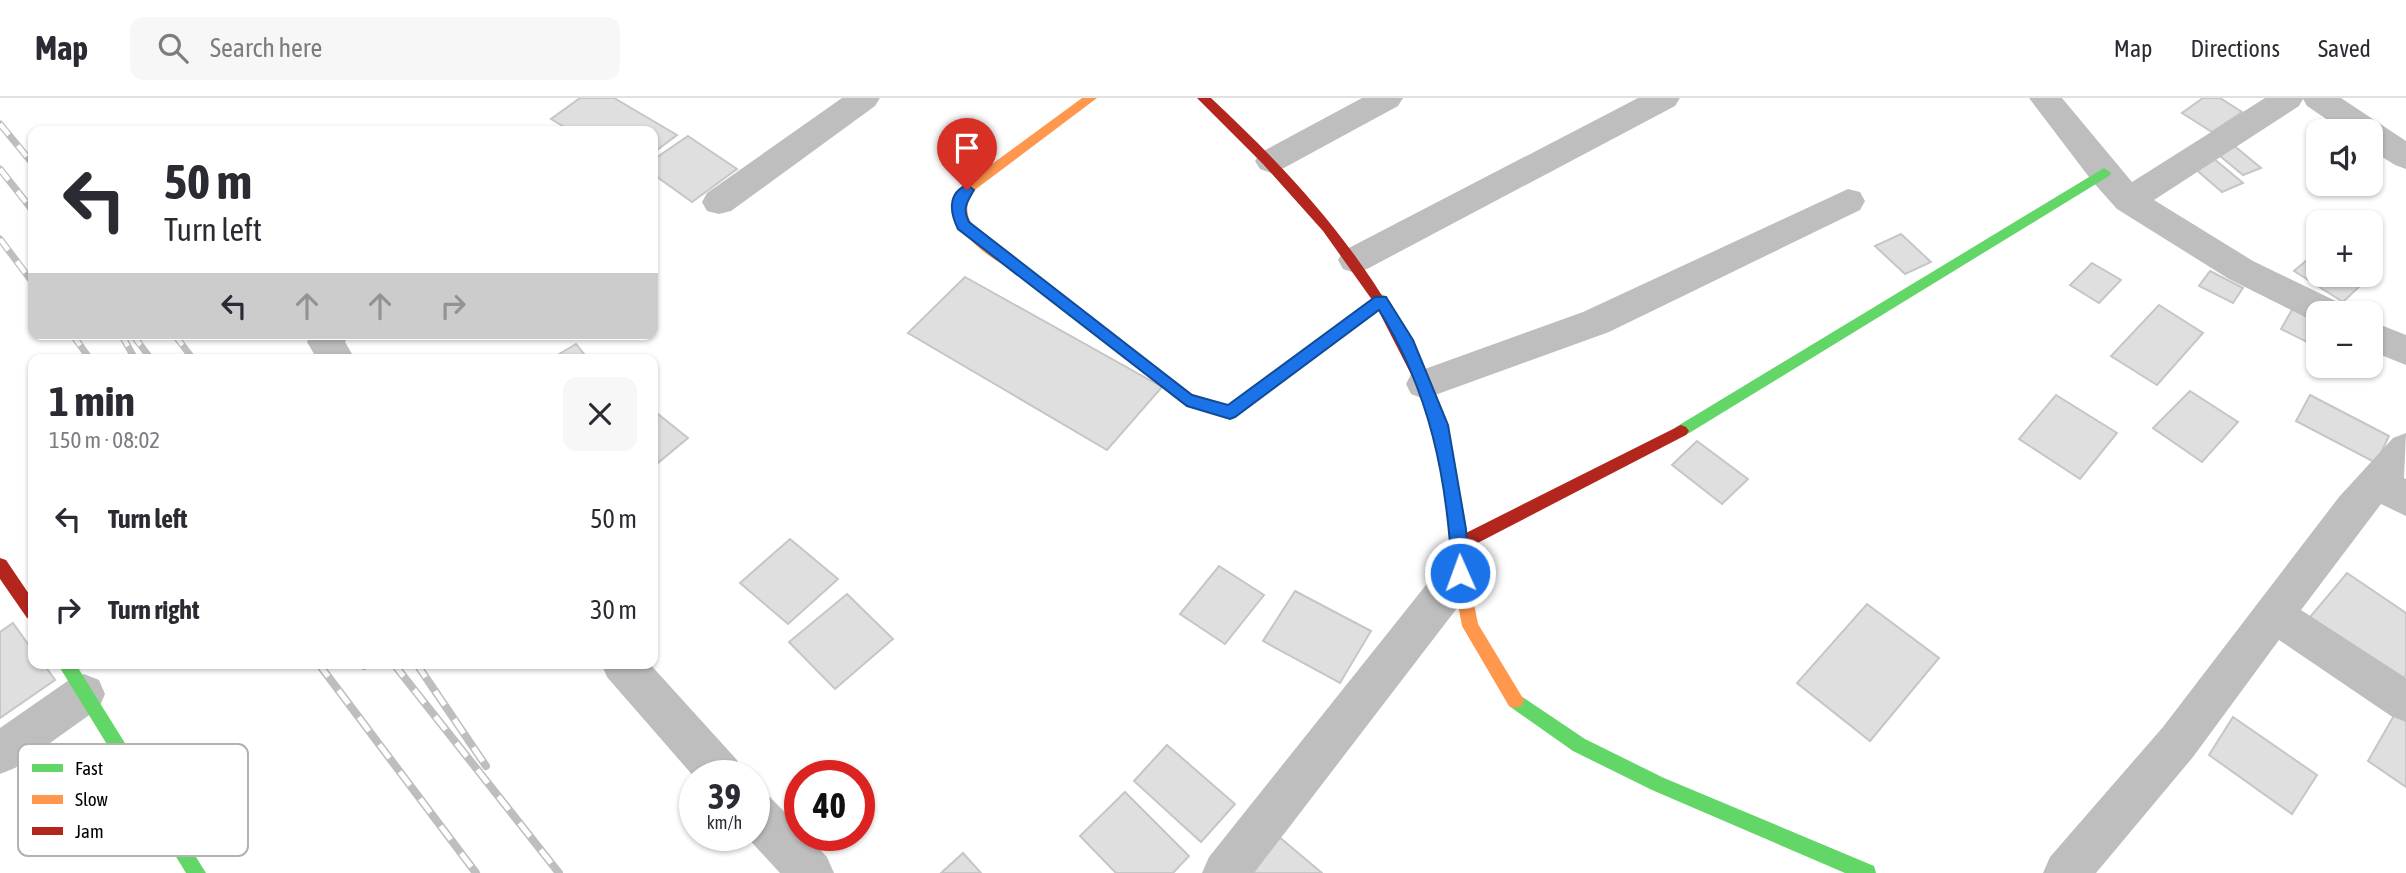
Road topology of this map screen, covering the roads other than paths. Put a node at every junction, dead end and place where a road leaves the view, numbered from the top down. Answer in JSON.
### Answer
{"nodes":[{"id":1,"x":864,"y":98,"type":"edge"},
{"id":2,"x":1091,"y":98,"type":"edge"},
{"id":3,"x":1203,"y":98,"type":"edge"},
{"id":4,"x":1387,"y":98,"type":"edge"},
{"id":5,"x":1664,"y":98,"type":"edge"},
{"id":6,"x":2045,"y":98,"type":"edge"},
{"id":7,"x":2288,"y":98,"type":"edge"},
{"id":8,"x":2318,"y":98,"type":"edge"},
{"id":9,"x":2349,"y":119,"type":"edge"},
{"id":10,"x":2383,"y":142,"type":"edge"},
{"id":11,"x":2406,"y":157,"type":"edge"},
{"id":12,"x":1271,"y":161,"type":"junction"},
{"id":13,"x":2104,"y":173,"type":"junction"},
{"id":14,"x":2129,"y":200,"type":"junction"},
{"id":15,"x":1848,"y":201,"type":"dead end"},
{"id":16,"x":719,"y":202,"type":"dead end"},
{"id":17,"x":1355,"y":260,"type":"junction"},
{"id":18,"x":1381,"y":300,"type":"junction"},
{"id":19,"x":2306,"y":302,"type":"edge"},
{"id":20,"x":2383,"y":340,"type":"edge"},
{"id":21,"x":2406,"y":351,"type":"edge"},
{"id":22,"x":1424,"y":384,"type":"junction"},
{"id":23,"x":2406,"y":449,"type":"edge"},
{"id":24,"x":2392,"y":490,"type":"edge"},
{"id":25,"x":1460,"y":559,"type":"junction"},
{"id":26,"x":0,"y":565,"type":"edge"},
{"id":27,"x":28,"y":606,"type":"edge"},
{"id":28,"x":2274,"y":614,"type":"junction"},
{"id":29,"x":627,"y":669,"type":"edge"},
{"id":30,"x":75,"y":678,"type":"edge"},
{"id":31,"x":2406,"y":702,"type":"edge"},
{"id":32,"x":116,"y":744,"type":"edge"},
{"id":33,"x":0,"y":752,"type":"edge"},
{"id":34,"x":708,"y":760,"type":"edge"},
{"id":35,"x":770,"y":830,"type":"edge"},
{"id":36,"x":186,"y":856,"type":"edge"},
{"id":37,"x":1849,"y":870,"type":"edge"},
{"id":38,"x":197,"y":873,"type":"edge"},
{"id":39,"x":811,"y":873,"type":"edge"},
{"id":40,"x":1225,"y":873,"type":"edge"},
{"id":41,"x":2066,"y":873,"type":"edge"}],
"edges":[{"from":1,"to":16,"type":"street"},
{"from":2,"to":18,"type":"street"},
{"from":3,"to":12,"type":"street"},
{"from":4,"to":12,"type":"street"},
{"from":5,"to":17,"type":"street"},
{"from":6,"to":13,"type":"street"},
{"from":7,"to":14,"type":"street"},
{"from":8,"to":9,"type":"street"},
{"from":10,"to":11,"type":"street"},
{"from":12,"to":17,"type":"street"},
{"from":13,"to":14,"type":"street"},
{"from":13,"to":25,"type":"street"},
{"from":14,"to":19,"type":"street"},
{"from":15,"to":22,"type":"street"},
{"from":17,"to":18,"type":"street"},
{"from":18,"to":22,"type":"street"},
{"from":20,"to":21,"type":"street"},
{"from":22,"to":25,"type":"street"},
{"from":23,"to":24,"type":"street"},
{"from":24,"to":28,"type":"street"},
{"from":25,"to":37,"type":"street"},
{"from":25,"to":40,"type":"street"},
{"from":26,"to":27,"type":"street"},
{"from":28,"to":31,"type":"street"},
{"from":28,"to":41,"type":"street"},
{"from":29,"to":34,"type":"street"},
{"from":30,"to":32,"type":"street"},
{"from":30,"to":33,"type":"street"},
{"from":35,"to":39,"type":"street"},
{"from":36,"to":38,"type":"street"}]}
